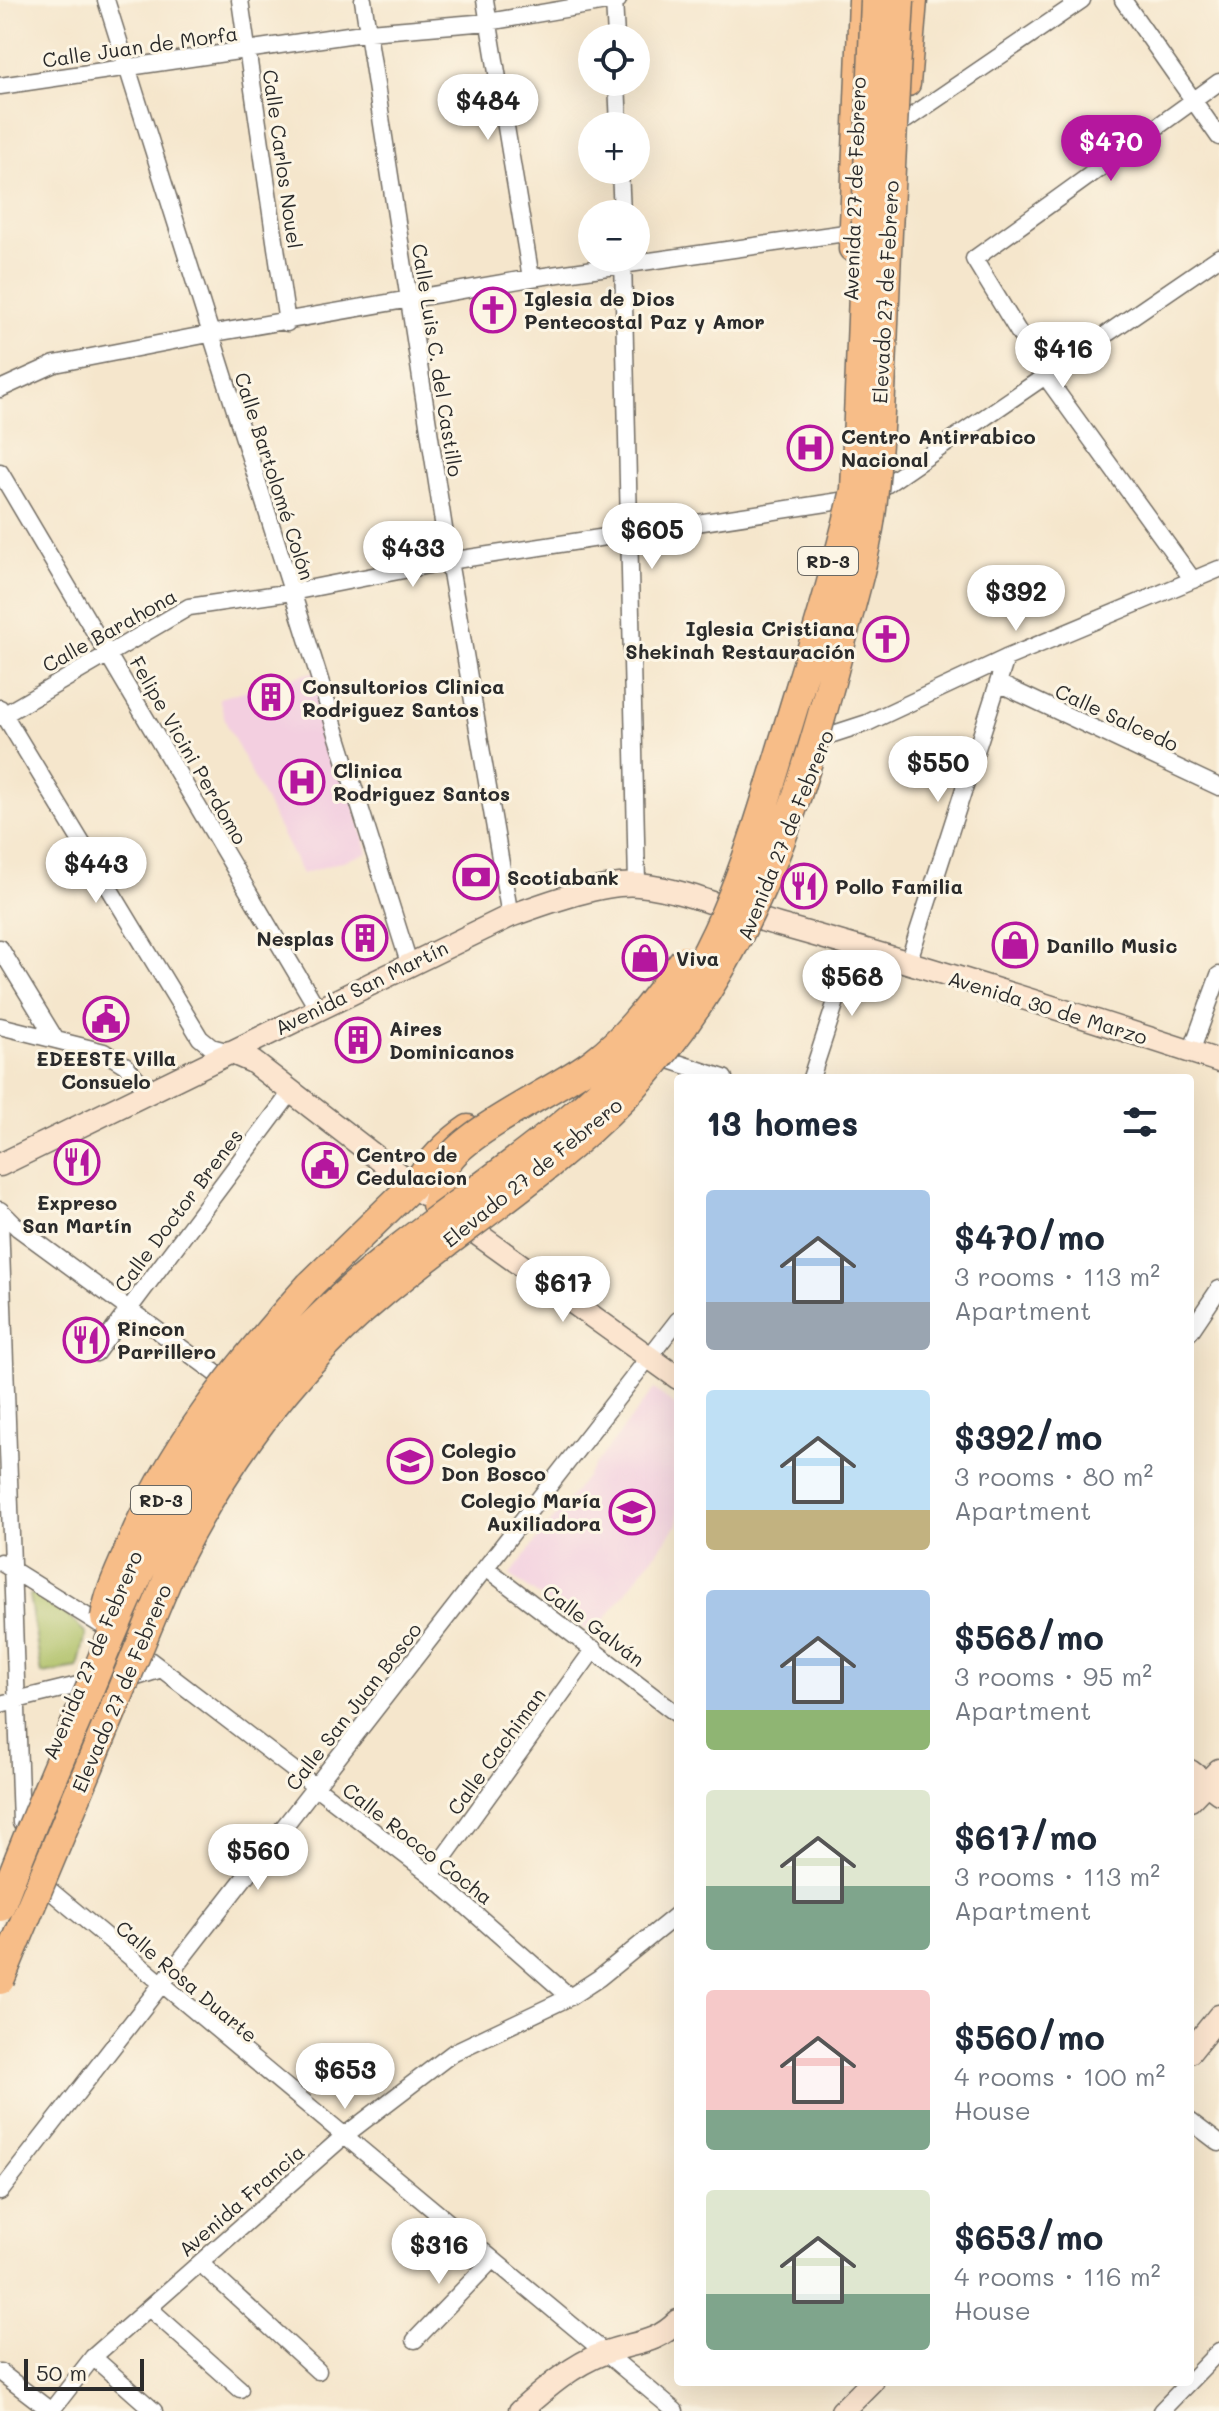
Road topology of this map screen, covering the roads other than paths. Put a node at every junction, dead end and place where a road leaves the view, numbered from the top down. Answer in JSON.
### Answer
{"nodes":[{"id":1,"x":106,"y":0,"type":"edge"},
{"id":2,"x":240,"y":0,"type":"edge"},
{"id":3,"x":363,"y":0,"type":"edge"},
{"id":4,"x":485,"y":0,"type":"edge"},
{"id":5,"x":615,"y":0,"type":"edge"},
{"id":6,"x":861,"y":0,"type":"edge"},
{"id":7,"x":875,"y":0,"type":"edge"},
{"id":8,"x":900,"y":0,"type":"edge"},
{"id":9,"x":915,"y":0,"type":"edge"},
{"id":10,"x":1082,"y":0,"type":"edge"},
{"id":11,"x":1123,"y":0,"type":"edge"},
{"id":12,"x":488,"y":22,"type":"junction"},
{"id":13,"x":616,"y":24,"type":"edge"},
{"id":14,"x":369,"y":32,"type":"junction"},
{"id":15,"x":248,"y":51,"type":"junction"},
{"id":16,"x":128,"y":68,"type":"junction"},
{"id":17,"x":1219,"y":82,"type":"edge"},
{"id":18,"x":0,"y":86,"type":"edge"},
{"id":19,"x":1194,"y":100,"type":"junction"},
{"id":20,"x":906,"y":120,"type":"junction"},
{"id":21,"x":1219,"y":137,"type":"edge"},
{"id":22,"x":852,"y":232,"type":"junction"},
{"id":23,"x":1219,"y":257,"type":"edge"},
{"id":24,"x":650,"y":259,"type":"edge"},
{"id":25,"x":578,"y":270,"type":"edge"},
{"id":26,"x":624,"y":272,"type":"edge"},
{"id":27,"x":531,"y":278,"type":"junction"},
{"id":28,"x":408,"y":301,"type":"junction"},
{"id":29,"x":287,"y":323,"type":"junction"},
{"id":30,"x":209,"y":334,"type":"junction"},
{"id":31,"x":1046,"y":377,"type":"junction"},
{"id":32,"x":0,"y":389,"type":"edge"},
{"id":33,"x":0,"y":472,"type":"edge"},
{"id":34,"x":883,"y":487,"type":"junction"},
{"id":35,"x":840,"y":501,"type":"junction"},
{"id":36,"x":631,"y":534,"type":"junction"},
{"id":37,"x":449,"y":561,"type":"junction"},
{"id":38,"x":1219,"y":569,"type":"edge"},
{"id":39,"x":1193,"y":580,"type":"junction"},
{"id":40,"x":292,"y":592,"type":"junction"},
{"id":41,"x":108,"y":651,"type":"junction"},
{"id":42,"x":1006,"y":658,"type":"junction"},
{"id":43,"x":998,"y":683,"type":"junction"},
{"id":44,"x":1,"y":713,"type":"edge"},
{"id":45,"x":827,"y":736,"type":"junction"},
{"id":46,"x":1219,"y":787,"type":"edge"},
{"id":47,"x":637,"y":884,"type":"junction"},
{"id":48,"x":735,"y":912,"type":"junction"},
{"id":49,"x":510,"y":916,"type":"junction"},
{"id":50,"x":854,"y":946,"type":"junction"},
{"id":51,"x":0,"y":948,"type":"edge"},
{"id":52,"x":409,"y":963,"type":"junction"},
{"id":53,"x":908,"y":963,"type":"junction"},
{"id":54,"x":1219,"y":975,"type":"edge"},
{"id":55,"x":317,"y":1008,"type":"junction"},
{"id":56,"x":0,"y":1026,"type":"edge"},
{"id":57,"x":644,"y":1028,"type":"junction"},
{"id":58,"x":56,"y":1040,"type":"junction"},
{"id":59,"x":230,"y":1052,"type":"junction"},
{"id":60,"x":1191,"y":1052,"type":"junction"},
{"id":61,"x":669,"y":1060,"type":"junction"},
{"id":62,"x":1219,"y":1061,"type":"edge"},
{"id":63,"x":712,"y":1074,"type":"edge"},
{"id":64,"x":812,"y":1074,"type":"edge"},
{"id":65,"x":292,"y":1091,"type":"junction"},
{"id":66,"x":149,"y":1092,"type":"junction"},
{"id":67,"x":0,"y":1165,"type":"edge"},
{"id":68,"x":413,"y":1185,"type":"junction"},
{"id":69,"x":436,"y":1204,"type":"junction"},
{"id":70,"x":0,"y":1210,"type":"edge"},
{"id":71,"x":0,"y":1219,"type":"edge"},
{"id":72,"x":476,"y":1232,"type":"junction"},
{"id":73,"x":0,"y":1248,"type":"edge"},
{"id":74,"x":1219,"y":1289,"type":"edge"},
{"id":75,"x":130,"y":1308,"type":"junction"},
{"id":76,"x":674,"y":1325,"type":"edge"},
{"id":77,"x":1194,"y":1326,"type":"edge"},
{"id":78,"x":96,"y":1353,"type":"dead end"},
{"id":79,"x":649,"y":1357,"type":"junction"},
{"id":80,"x":674,"y":1375,"type":"edge"},
{"id":81,"x":240,"y":1391,"type":"junction"},
{"id":82,"x":6,"y":1566,"type":"edge"},
{"id":83,"x":486,"y":1568,"type":"junction"},
{"id":84,"x":104,"y":1627,"type":"junction"},
{"id":85,"x":594,"y":1649,"type":"junction"},
{"id":86,"x":101,"y":1662,"type":"junction"},
{"id":87,"x":152,"y":1663,"type":"junction"},
{"id":88,"x":134,"y":1678,"type":"junction"},
{"id":89,"x":78,"y":1685,"type":"junction"},
{"id":90,"x":19,"y":1700,"type":"junction"},
{"id":91,"x":0,"y":1704,"type":"edge"},
{"id":92,"x":674,"y":1712,"type":"edge"},
{"id":93,"x":1209,"y":1779,"type":"edge"},
{"id":94,"x":315,"y":1788,"type":"junction"},
{"id":95,"x":1194,"y":1796,"type":"edge"},
{"id":96,"x":21,"y":1823,"type":"junction"},
{"id":97,"x":431,"y":1875,"type":"junction"},
{"id":98,"x":4,"y":1878,"type":"edge"},
{"id":99,"x":49,"y":1879,"type":"junction"},
{"id":100,"x":0,"y":1907,"type":"edge"},
{"id":101,"x":674,"y":1917,"type":"edge"},
{"id":102,"x":1,"y":1982,"type":"edge"},
{"id":103,"x":159,"y":1984,"type":"junction"},
{"id":104,"x":570,"y":1997,"type":"junction"},
{"id":105,"x":1219,"y":2016,"type":"edge"},
{"id":106,"x":1194,"y":2047,"type":"edge"},
{"id":107,"x":1194,"y":2124,"type":"edge"},
{"id":108,"x":344,"y":2136,"type":"junction"},
{"id":109,"x":1219,"y":2143,"type":"edge"},
{"id":110,"x":2,"y":2189,"type":"edge"},
{"id":111,"x":492,"y":2260,"type":"junction"},
{"id":112,"x":200,"y":2263,"type":"junction"},
{"id":113,"x":149,"y":2308,"type":"junction"},
{"id":114,"x":674,"y":2324,"type":"edge"},
{"id":115,"x":415,"y":2340,"type":"dead end"},
{"id":116,"x":1219,"y":2351,"type":"edge"},
{"id":117,"x":603,"y":2353,"type":"junction"},
{"id":118,"x":93,"y":2357,"type":"junction"},
{"id":119,"x":318,"y":2371,"type":"dead end"},
{"id":120,"x":0,"y":2372,"type":"edge"},
{"id":121,"x":1194,"y":2378,"type":"edge"},
{"id":122,"x":867,"y":2386,"type":"edge"},
{"id":123,"x":1186,"y":2386,"type":"edge"},
{"id":124,"x":240,"y":2389,"type":"dead end"},
{"id":125,"x":51,"y":2411,"type":"edge"},
{"id":126,"x":154,"y":2411,"type":"edge"},
{"id":127,"x":520,"y":2411,"type":"edge"},
{"id":128,"x":675,"y":2411,"type":"edge"},
{"id":129,"x":842,"y":2411,"type":"edge"},
{"id":130,"x":1161,"y":2411,"type":"edge"}],
"edges":[{"from":1,"to":16,"type":"street","name":"Calle Bartolomé Colón"},
{"from":2,"to":15,"type":"street","name":"Calle Carlos Nouel"},
{"from":3,"to":14,"type":"street","name":"Calle Luis C. del Castillo"},
{"from":4,"to":12,"type":"street"},
{"from":5,"to":12,"type":"street","name":"Calle Juan de Morfa"},
{"from":5,"to":13,"type":"street"},
{"from":6,"to":22,"type":"main road","name":"Avenida 27 de Febrero","number":"RD-3"},
{"from":7,"to":48,"type":"highway","name":"Elevado 27 de Febrero","number":"RD-3","bridge":true},
{"from":8,"to":102,"type":"highway","name":"Elevado 27 de Febrero","number":"RD-3","bridge":true},
{"from":9,"to":20,"type":"main road","name":"Avenida 27 de Febrero","number":"RD-3"},
{"from":10,"to":20,"type":"street"},
{"from":11,"to":19,"type":"street"},
{"from":12,"to":14,"type":"street","name":"Calle Juan de Morfa"},
{"from":12,"to":27,"type":"street"},
{"from":14,"to":15,"type":"street","name":"Calle Juan de Morfa"},
{"from":14,"to":28,"type":"street","name":"Calle Luis C. del Castillo"},
{"from":15,"to":16,"type":"street","name":"Calle Juan de Morfa"},
{"from":15,"to":29,"type":"street","name":"Calle Carlos Nouel"},
{"from":16,"to":18,"type":"street","name":"Calle Juan de Morfa"},
{"from":16,"to":30,"type":"street","name":"Calle Bartolomé Colón"},
{"from":17,"to":19,"type":"street"},
{"from":19,"to":21,"type":"street"},
{"from":19,"to":31,"type":"street"},
{"from":20,"to":34,"type":"main road","name":"Avenida 27 de Febrero","number":"RD-3"},
{"from":22,"to":24,"type":"street"},
{"from":22,"to":35,"type":"main road","name":"Avenida 27 de Febrero","number":"RD-3"},
{"from":23,"to":31,"type":"street","name":"Calle Barahona"},
{"from":25,"to":27,"type":"street"},
{"from":26,"to":36,"type":"street"},
{"from":27,"to":28,"type":"street"},
{"from":28,"to":29,"type":"street"},
{"from":28,"to":37,"type":"street","name":"Calle Luis C. del Castillo"},
{"from":29,"to":30,"type":"street"},
{"from":30,"to":32,"type":"street"},
{"from":30,"to":40,"type":"street","name":"Calle Bartolomé Colón"},
{"from":31,"to":34,"type":"street","name":"Calle Barahona"},
{"from":31,"to":39,"type":"street"},
{"from":33,"to":41,"type":"street","name":"Felipe Vicini Perdomo"},
{"from":34,"to":35,"type":"street","name":"Calle Barahona"},
{"from":34,"to":45,"type":"main road","name":"Avenida 27 de Febrero","number":"RD-3"},
{"from":35,"to":36,"type":"street","name":"Calle Barahona"},
{"from":35,"to":48,"type":"main road","name":"Avenida 27 de Febrero","number":"RD-3"},
{"from":36,"to":37,"type":"street","name":"Calle Barahona"},
{"from":36,"to":47,"type":"street"},
{"from":37,"to":40,"type":"street","name":"Calle Barahona"},
{"from":37,"to":49,"type":"street","name":"Calle Luis C. del Castillo"},
{"from":38,"to":39,"type":"street"},
{"from":39,"to":42,"type":"street"},
{"from":40,"to":41,"type":"street","name":"Calle Barahona"},
{"from":40,"to":52,"type":"street","name":"Calle Bartolomé Colón"},
{"from":41,"to":44,"type":"street","name":"Calle Barahona"},
{"from":41,"to":55,"type":"street","name":"Felipe Vicini Perdomo"},
{"from":42,"to":43,"type":"street"},
{"from":42,"to":45,"type":"street"},
{"from":43,"to":46,"type":"street","name":"Calle Salcedo"},
{"from":43,"to":53,"type":"street"},
{"from":44,"to":59,"type":"street"},
{"from":45,"to":48,"type":"main road","name":"Avenida 27 de Febrero","number":"RD-3"},
{"from":47,"to":48,"type":"main road","name":"Avenida San Martín"},
{"from":47,"to":49,"type":"main road","name":"Avenida San Martín"},
{"from":48,"to":50,"type":"main road","name":"Avenida 30 de Marzo"},
{"from":48,"to":57,"type":"main road","name":"Avenida 27 de Febrero","number":"RD-3"},
{"from":48,"to":61,"type":"main road","name":"Avenida 27 de Febrero","number":"RD-3"},
{"from":48,"to":69,"type":"highway","bridge":true},
{"from":48,"to":86,"type":"highway","name":"Elevado 27 de Febrero","number":"RD-3","bridge":true},
{"from":49,"to":52,"type":"main road","name":"Avenida San Martín"},
{"from":50,"to":53,"type":"main road","name":"Avenida 30 de Marzo"},
{"from":50,"to":64,"type":"street"},
{"from":51,"to":58,"type":"street"},
{"from":52,"to":55,"type":"main road","name":"Avenida San Martín"},
{"from":53,"to":60,"type":"main road","name":"Avenida 30 de Marzo"},
{"from":54,"to":60,"type":"street"},
{"from":55,"to":59,"type":"main road","name":"Avenida San Martín"},
{"from":56,"to":58,"type":"street"},
{"from":57,"to":68,"type":"main road"},
{"from":57,"to":69,"type":"main road","name":"Avenida 27 de Febrero","number":"RD-3"},
{"from":58,"to":66,"type":"street"},
{"from":59,"to":65,"type":"main road"},
{"from":59,"to":66,"type":"main road","name":"Avenida San Martín"},
{"from":60,"to":62,"type":"main road","name":"Avenida 30 de Marzo"},
{"from":61,"to":63,"type":"street"},
{"from":61,"to":72,"type":"main road","name":"Avenida 27 de Febrero","number":"RD-3"},
{"from":65,"to":68,"type":"main road"},
{"from":65,"to":75,"type":"street","name":"Calle Doctor Brenes"},
{"from":66,"to":67,"type":"main road","name":"Avenida San Martín"},
{"from":68,"to":69,"type":"main road"},
{"from":68,"to":86,"type":"highway","bridge":true},
{"from":69,"to":72,"type":"main road"},
{"from":69,"to":81,"type":"main road","name":"Avenida 27 de Febrero","number":"RD-3"},
{"from":70,"to":75,"type":"street"},
{"from":71,"to":73,"type":"street"},
{"from":72,"to":79,"type":"main road"},
{"from":72,"to":87,"type":"main road","name":"Avenida 27 de Febrero","number":"RD-3"},
{"from":73,"to":82,"type":"street"},
{"from":74,"to":77,"type":"street"},
{"from":75,"to":78,"type":"street","name":"Calle Doctor Brenes"},
{"from":75,"to":81,"type":"street"},
{"from":76,"to":79,"type":"street","name":"Calle San Juan Bosco"},
{"from":79,"to":80,"type":"main road"},
{"from":79,"to":83,"type":"street","name":"Calle San Juan Bosco"},
{"from":81,"to":84,"type":"main road","name":"Avenida 27 de Febrero","number":"RD-3"},
{"from":82,"to":84,"type":"street","name":"Calle Rocco Cocha"},
{"from":82,"to":90,"type":"street"},
{"from":83,"to":85,"type":"street","name":"Calle Galván"},
{"from":83,"to":94,"type":"street","name":"Calle San Juan Bosco"},
{"from":84,"to":87,"type":"street","name":"Calle Rocco Cocha"},
{"from":84,"to":89,"type":"main road","name":"Avenida 27 de Febrero","number":"RD-3"},
{"from":85,"to":92,"type":"street","name":"Calle Galván"},
{"from":85,"to":97,"type":"street","name":"Calle Cachiman"},
{"from":86,"to":98,"type":"highway","name":"Elevado 27 de Febrero","number":"RD-3","bridge":true},
{"from":87,"to":88,"type":"main road","name":"Avenida 27 de Febrero","number":"RD-3"},
{"from":87,"to":94,"type":"street","name":"Calle Rocco Cocha"},
{"from":88,"to":89,"type":"street"},
{"from":88,"to":99,"type":"main road","name":"Avenida 27 de Febrero","number":"RD-3"},
{"from":89,"to":90,"type":"street"},
{"from":89,"to":96,"type":"main road","name":"Avenida 27 de Febrero","number":"RD-3"},
{"from":90,"to":91,"type":"street"},
{"from":90,"to":96,"type":"street"},
{"from":93,"to":95,"type":"main road"},
{"from":94,"to":97,"type":"street","name":"Calle Rocco Cocha"},
{"from":94,"to":103,"type":"street","name":"Calle San Juan Bosco"},
{"from":96,"to":98,"type":"main road","name":"Avenida 27 de Febrero","number":"RD-3"},
{"from":96,"to":99,"type":"street","name":"Calle Rosa Duarte"},
{"from":97,"to":104,"type":"street","name":"Calle Rocco Cocha"},
{"from":98,"to":100,"type":"highway","name":"Elevado 27 de Febrero","number":"RD-3","bridge":true},
{"from":99,"to":100,"type":"street"},
{"from":99,"to":102,"type":"main road","name":"Avenida 27 de Febrero","number":"RD-3"},
{"from":99,"to":103,"type":"street","name":"Calle Rosa Duarte"},
{"from":101,"to":104,"type":"street","name":"Avenida Francia"},
{"from":103,"to":108,"type":"street","name":"Calle Rosa Duarte"},
{"from":103,"to":110,"type":"street","name":"Calle San Juan Bosco"},
{"from":104,"to":108,"type":"street","name":"Avenida Francia"},
{"from":105,"to":106,"type":"main road"},
{"from":107,"to":109,"type":"street"},
{"from":108,"to":111,"type":"street","name":"Calle Rosa Duarte"},
{"from":108,"to":112,"type":"street","name":"Avenida Francia"},
{"from":111,"to":115,"type":"street"},
{"from":111,"to":117,"type":"street","name":"Calle Rosa Duarte"},
{"from":112,"to":113,"type":"street","name":"Avenida Francia"},
{"from":112,"to":119,"type":"street"},
{"from":113,"to":118,"type":"street","name":"Avenida Francia"},
{"from":113,"to":124,"type":"street"},
{"from":114,"to":117,"type":"main road"},
{"from":116,"to":121,"type":"street"},
{"from":117,"to":127,"type":"main road"},
{"from":117,"to":128,"type":"street","name":"Calle Rosa Duarte"},
{"from":118,"to":125,"type":"street","name":"Avenida Francia"},
{"from":118,"to":126,"type":"street"},
{"from":120,"to":125,"type":"street"},
{"from":122,"to":129,"type":"main road"},
{"from":123,"to":130,"type":"street"}]}
